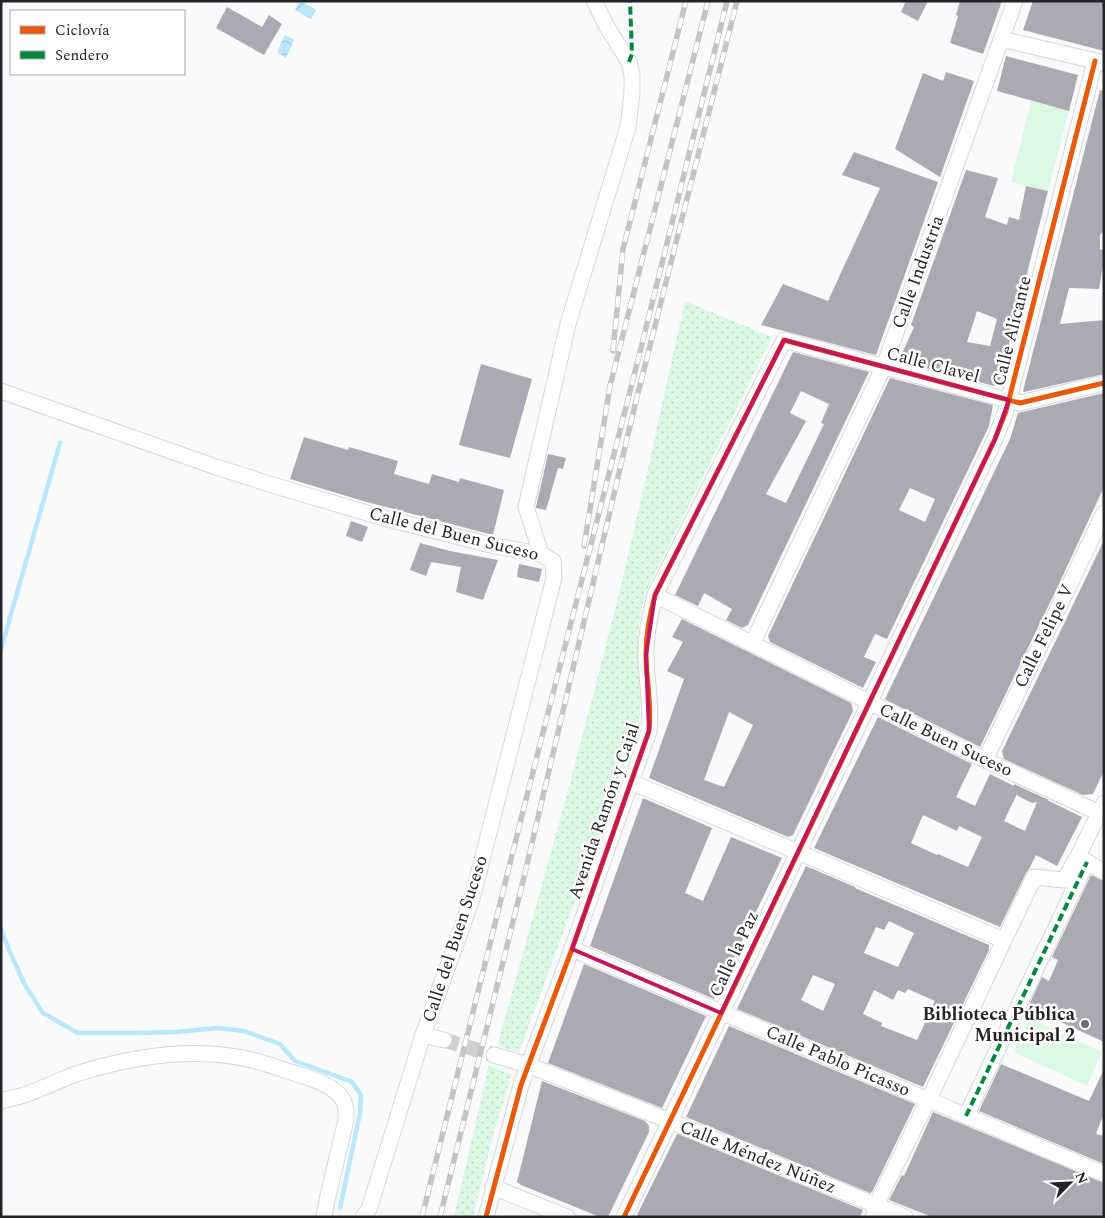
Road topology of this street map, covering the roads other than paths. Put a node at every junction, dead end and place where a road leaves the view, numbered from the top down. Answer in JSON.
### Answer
{"nodes":[{"id":1,"x":594,"y":1,"type":"edge"},
{"id":2,"x":1014,"y":1,"type":"edge"},
{"id":3,"x":1001,"y":39,"type":"junction"},
{"id":4,"x":1100,"y":62,"type":"edge"},
{"id":5,"x":784,"y":340,"type":"joint"},
{"id":6,"x":884,"y":366,"type":"junction"},
{"id":7,"x":1104,"y":383,"type":"edge"},
{"id":8,"x":1,"y":391,"type":"edge"},
{"id":9,"x":1009,"y":400,"type":"junction"},
{"id":10,"x":1104,"y":513,"type":"edge"},
{"id":11,"x":541,"y":554,"type":"junction"},
{"id":12,"x":655,"y":595,"type":"junction"},
{"id":13,"x":752,"y":644,"type":"junction"},
{"id":14,"x":870,"y":703,"type":"junction"},
{"id":15,"x":985,"y":760,"type":"junction"},
{"id":16,"x":630,"y":782,"type":"junction"},
{"id":17,"x":1102,"y":810,"type":"edge"},
{"id":18,"x":798,"y":852,"type":"junction"},
{"id":19,"x":1082,"y":859,"type":"junction"},
{"id":20,"x":1104,"y":872,"type":"edge"},
{"id":21,"x":1003,"y":940,"type":"junction"},
{"id":22,"x":572,"y":949,"type":"junction"},
{"id":23,"x":721,"y":1013,"type":"junction"},
{"id":24,"x":423,"y":1035,"type":"junction"},
{"id":25,"x":444,"y":1040,"type":"tunnel mouth"},
{"id":26,"x":494,"y":1055,"type":"tunnel mouth"},
{"id":27,"x":528,"y":1065,"type":"junction"},
{"id":28,"x":929,"y":1099,"type":"junction"},
{"id":29,"x":1,"y":1101,"type":"edge"},
{"id":30,"x":966,"y":1116,"type":"junction"},
{"id":31,"x":670,"y":1121,"type":"junction"},
{"id":32,"x":1104,"y":1174,"type":"edge"},
{"id":33,"x":493,"y":1187,"type":"junction"},
{"id":34,"x":875,"y":1211,"type":"edge"},
{"id":35,"x":324,"y":1217,"type":"edge"},
{"id":36,"x":328,"y":1217,"type":"edge"},
{"id":37,"x":337,"y":1217,"type":"edge"},
{"id":38,"x":363,"y":1217,"type":"edge"},
{"id":39,"x":486,"y":1217,"type":"edge"},
{"id":40,"x":567,"y":1217,"type":"edge"},
{"id":41,"x":624,"y":1217,"type":"edge"},
{"id":42,"x":905,"y":1217,"type":"edge"}],
"edges":[{"from":1,"to":11,"type":"street"},
{"from":2,"to":3,"type":"street","name":"Calle Industria"},
{"from":3,"to":4,"type":"street"},
{"from":3,"to":6,"type":"street","name":"Calle Industria"},
{"from":4,"to":9,"type":"street","name":"Calle Alicante"},
{"from":5,"to":6,"type":"street","name":"Calle Clavel"},
{"from":5,"to":12,"type":"street","name":"Avenida Ramón y Cajal"},
{"from":6,"to":9,"type":"street","name":"Calle Clavel"},
{"from":6,"to":13,"type":"street","name":"Calle Industria"},
{"from":7,"to":9,"type":"street","name":"Calle Clavel"},
{"from":8,"to":11,"type":"street","name":"Calle del Buen Suceso"},
{"from":9,"to":14,"type":"street","name":"Calle Alicante"},
{"from":10,"to":15,"type":"street","name":"Calle Felipe V"},
{"from":11,"to":24,"type":"street","name":"Calle del Buen Suceso"},
{"from":12,"to":13,"type":"street","name":"Calle Buen Suceso"},
{"from":12,"to":16,"type":"street","name":"Avenida Ramón y Cajal"},
{"from":13,"to":14,"type":"street","name":"Calle Buen Suceso"},
{"from":14,"to":15,"type":"street","name":"Calle Buen Suceso"},
{"from":14,"to":18,"type":"street","name":"Calle la Paz"},
{"from":15,"to":17,"type":"street","name":"Calle Buen Suceso"},
{"from":16,"to":18,"type":"street"},
{"from":16,"to":22,"type":"street","name":"Avenida Ramón y Cajal"},
{"from":17,"to":19,"type":"street"},
{"from":18,"to":21,"type":"street"},
{"from":18,"to":23,"type":"street","name":"Calle la Paz"},
{"from":19,"to":20,"type":"street"},
{"from":19,"to":21,"type":"street"},
{"from":19,"to":30,"type":"street"},
{"from":21,"to":28,"type":"street"},
{"from":22,"to":23,"type":"street","name":"Calle Pablo Picasso"},
{"from":22,"to":27,"type":"street","name":"Avenida Ramón y Cajal"},
{"from":23,"to":28,"type":"street","name":"Calle Pablo Picasso"},
{"from":23,"to":31,"type":"street","name":"Calle la Paz"},
{"from":24,"to":25,"type":"street"},
{"from":24,"to":38,"type":"street"},
{"from":26,"to":27,"type":"street","name":"Calle Méndez Núñez"},
{"from":27,"to":31,"type":"street","name":"Calle Méndez Núñez"},
{"from":27,"to":33,"type":"street","name":"Avenida Ramón y Cajal"},
{"from":28,"to":30,"type":"street","name":"Calle Pablo Picasso"},
{"from":28,"to":34,"type":"street"},
{"from":29,"to":35,"type":"street"},
{"from":30,"to":32,"type":"street","name":"Calle Pablo Picasso"},
{"from":31,"to":34,"type":"street","name":"Calle Méndez Núñez"},
{"from":31,"to":41,"type":"street","name":"Calle la Paz"},
{"from":33,"to":39,"type":"street","name":"Avenida Ramón y Cajal"},
{"from":33,"to":40,"type":"street"},
{"from":34,"to":42,"type":"street","name":"Calle Méndez Núñez"},
{"from":36,"to":37,"type":"street"}]}
